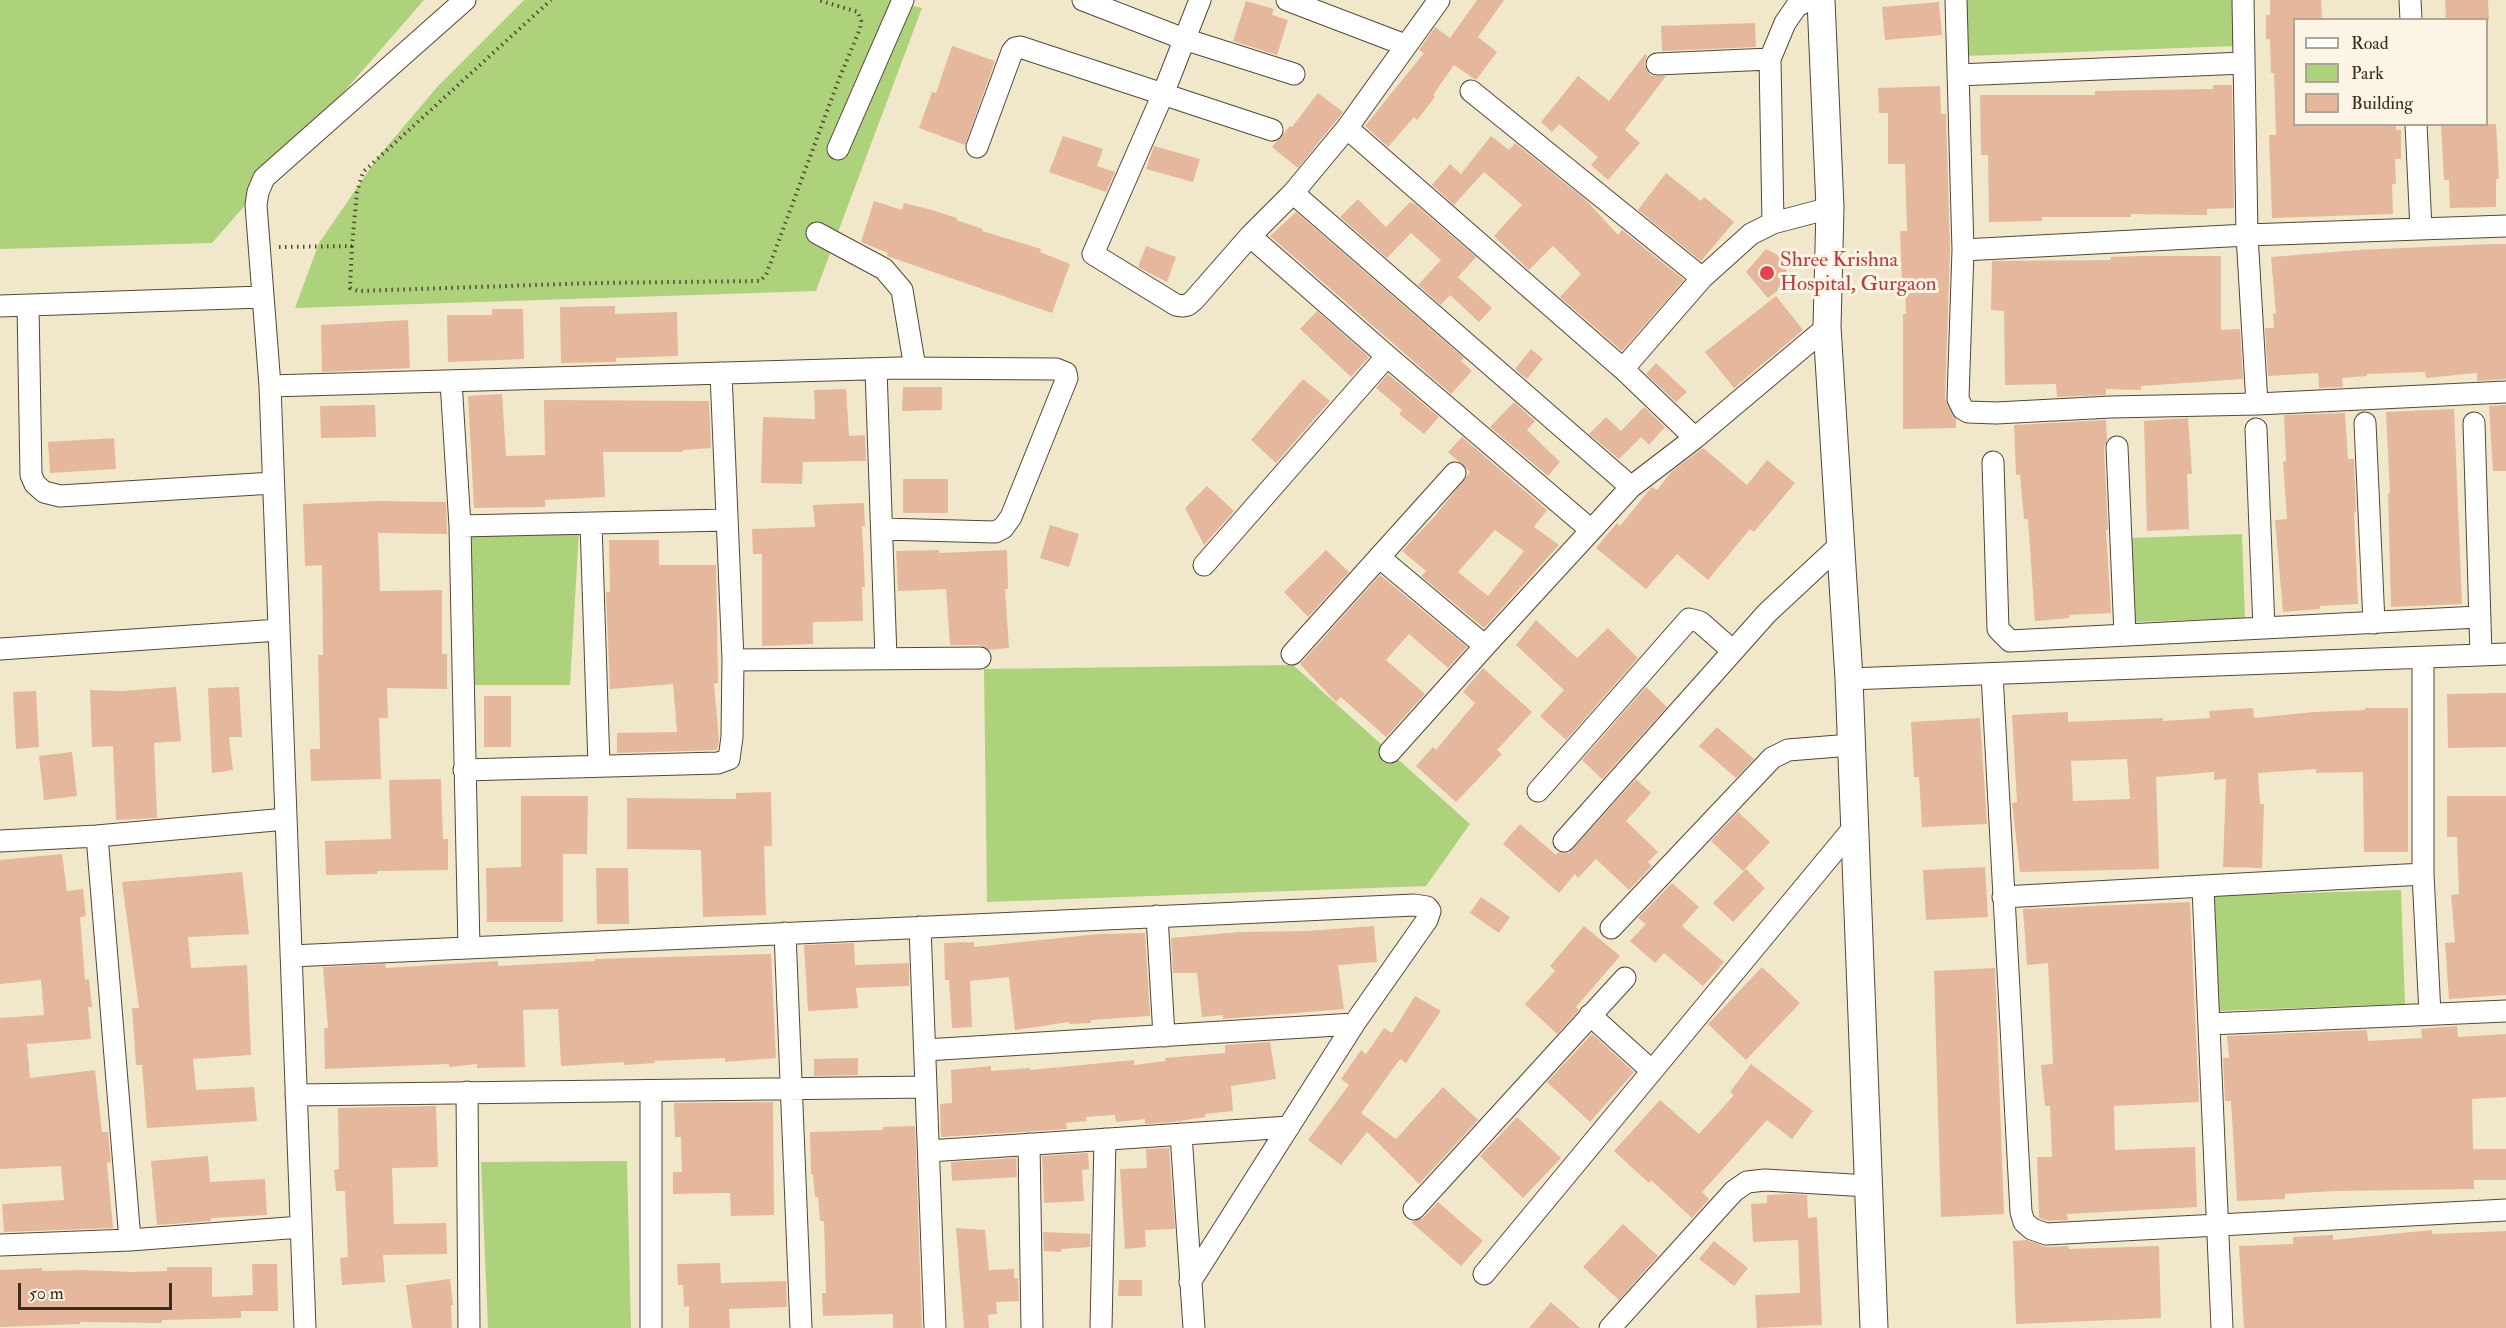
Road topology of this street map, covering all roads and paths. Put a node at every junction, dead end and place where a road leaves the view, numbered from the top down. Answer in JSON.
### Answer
{"nodes":[{"id":1,"x":465,"y":0,"type":"edge"},
{"id":2,"x":551,"y":0,"type":"edge"},
{"id":3,"x":818,"y":0,"type":"edge"},
{"id":4,"x":903,"y":0,"type":"edge"},
{"id":5,"x":1083,"y":0,"type":"edge"},
{"id":6,"x":1200,"y":0,"type":"edge"},
{"id":7,"x":1439,"y":0,"type":"edge"},
{"id":8,"x":1808,"y":0,"type":"edge"},
{"id":9,"x":1821,"y":0,"type":"edge"},
{"id":10,"x":1956,"y":0,"type":"edge"},
{"id":11,"x":2243,"y":0,"type":"edge"},
{"id":12,"x":2410,"y":0,"type":"edge"},
{"id":13,"x":1298,"y":2,"type":"edge"},
{"id":14,"x":2411,"y":18,"type":"edge"},
{"id":15,"x":1184,"y":39,"type":"junction"},
{"id":16,"x":1405,"y":45,"type":"junction"},
{"id":17,"x":1770,"y":58,"type":"junction"},
{"id":18,"x":1657,"y":63,"type":"dead end"},
{"id":19,"x":2244,"y":63,"type":"junction"},
{"id":20,"x":1294,"y":74,"type":"dead end"},
{"id":21,"x":1958,"y":75,"type":"junction"},
{"id":22,"x":1471,"y":91,"type":"dead end"},
{"id":23,"x":1163,"y":94,"type":"junction"},
{"id":24,"x":2416,"y":126,"type":"edge"},
{"id":25,"x":1347,"y":128,"type":"junction"},
{"id":26,"x":1272,"y":130,"type":"dead end"},
{"id":27,"x":977,"y":147,"type":"dead end"},
{"id":28,"x":838,"y":149,"type":"dead end"},
{"id":29,"x":1293,"y":193,"type":"junction"},
{"id":30,"x":1830,"y":208,"type":"junction"},
{"id":31,"x":1773,"y":224,"type":"junction"},
{"id":32,"x":2506,"y":226,"type":"edge"},
{"id":33,"x":2421,"y":229,"type":"junction"},
{"id":34,"x":817,"y":233,"type":"dead end"},
{"id":35,"x":2247,"y":235,"type":"junction"},
{"id":36,"x":1250,"y":236,"type":"junction"},
{"id":37,"x":352,"y":246,"type":"junction"},
{"id":38,"x":259,"y":248,"type":"junction"},
{"id":39,"x":1963,"y":250,"type":"junction"},
{"id":40,"x":1702,"y":278,"type":"junction"},
{"id":41,"x":262,"y":297,"type":"junction"},
{"id":42,"x":0,"y":306,"type":"edge"},
{"id":43,"x":28,"y":306,"type":"junction"},
{"id":44,"x":1827,"y":327,"type":"junction"},
{"id":45,"x":1387,"y":356,"type":"junction"},
{"id":46,"x":915,"y":368,"type":"junction"},
{"id":47,"x":876,"y":369,"type":"junction"},
{"id":48,"x":1623,"y":369,"type":"junction"},
{"id":49,"x":721,"y":373,"type":"junction"},
{"id":50,"x":451,"y":381,"type":"junction"},
{"id":51,"x":270,"y":386,"type":"junction"},
{"id":52,"x":2506,"y":392,"type":"edge"},
{"id":53,"x":2257,"y":404,"type":"junction"},
{"id":54,"x":2365,"y":423,"type":"dead end"},
{"id":55,"x":2474,"y":423,"type":"dead end"},
{"id":56,"x":2256,"y":429,"type":"dead end"},
{"id":57,"x":1695,"y":438,"type":"junction"},
{"id":58,"x":2117,"y":447,"type":"dead end"},
{"id":59,"x":1993,"y":462,"type":"dead end"},
{"id":60,"x":1455,"y":473,"type":"dead end"},
{"id":61,"x":273,"y":483,"type":"junction"},
{"id":62,"x":1631,"y":487,"type":"junction"},
{"id":63,"x":727,"y":520,"type":"junction"},
{"id":64,"x":591,"y":524,"type":"junction"},
{"id":65,"x":460,"y":526,"type":"junction"},
{"id":66,"x":882,"y":529,"type":"junction"},
{"id":67,"x":1592,"y":530,"type":"junction"},
{"id":68,"x":1840,"y":545,"type":"junction"},
{"id":69,"x":1379,"y":557,"type":"junction"},
{"id":70,"x":1204,"y":565,"type":"dead end"},
{"id":71,"x":2478,"y":617,"type":"junction"},
{"id":72,"x":2374,"y":623,"type":"junction"},
{"id":73,"x":2264,"y":628,"type":"junction"},
{"id":74,"x":279,"y":630,"type":"junction"},
{"id":75,"x":2125,"y":635,"type":"junction"},
{"id":76,"x":1485,"y":646,"type":"junction"},
{"id":77,"x":0,"y":649,"type":"edge"},
{"id":78,"x":1733,"y":651,"type":"junction"},
{"id":79,"x":1292,"y":654,"type":"dead end"},
{"id":80,"x":2506,"y":654,"type":"edge"},
{"id":81,"x":2481,"y":655,"type":"junction"},
{"id":82,"x":886,"y":658,"type":"junction"},
{"id":83,"x":980,"y":658,"type":"dead end"},
{"id":84,"x":2423,"y":658,"type":"junction"},
{"id":85,"x":733,"y":660,"type":"junction"},
{"id":86,"x":1992,"y":674,"type":"junction"},
{"id":87,"x":1849,"y":680,"type":"junction"},
{"id":88,"x":1851,"y":745,"type":"junction"},
{"id":89,"x":1390,"y":753,"type":"dead end"},
{"id":90,"x":599,"y":766,"type":"junction"},
{"id":91,"x":464,"y":770,"type":"junction"},
{"id":92,"x":1538,"y":791,"type":"dead end"},
{"id":93,"x":286,"y":819,"type":"junction"},
{"id":94,"x":1855,"y":826,"type":"junction"},
{"id":95,"x":97,"y":836,"type":"junction"},
{"id":96,"x":0,"y":841,"type":"edge"},
{"id":97,"x":1564,"y":841,"type":"dead end"},
{"id":98,"x":2423,"y":874,"type":"junction"},
{"id":99,"x":2203,"y":888,"type":"junction"},
{"id":100,"x":2003,"y":897,"type":"junction"},
{"id":101,"x":1157,"y":916,"type":"junction"},
{"id":102,"x":920,"y":927,"type":"junction"},
{"id":103,"x":1611,"y":928,"type":"dead end"},
{"id":104,"x":785,"y":933,"type":"junction"},
{"id":105,"x":469,"y":948,"type":"junction"},
{"id":106,"x":291,"y":956,"type":"junction"},
{"id":107,"x":1625,"y":978,"type":"dead end"},
{"id":108,"x":2506,"y":1011,"type":"edge"},
{"id":109,"x":2430,"y":1014,"type":"junction"},
{"id":110,"x":1590,"y":1016,"type":"junction"},
{"id":111,"x":1354,"y":1024,"type":"junction"},
{"id":112,"x":2209,"y":1024,"type":"junction"},
{"id":113,"x":1164,"y":1036,"type":"junction"},
{"id":114,"x":925,"y":1050,"type":"junction"},
{"id":115,"x":1652,"y":1071,"type":"junction"},
{"id":116,"x":926,"y":1087,"type":"junction"},
{"id":117,"x":791,"y":1089,"type":"junction"},
{"id":118,"x":651,"y":1090,"type":"junction"},
{"id":119,"x":467,"y":1092,"type":"junction"},
{"id":120,"x":296,"y":1095,"type":"junction"},
{"id":121,"x":1289,"y":1127,"type":"junction"},
{"id":122,"x":1180,"y":1134,"type":"junction"},
{"id":123,"x":1105,"y":1139,"type":"junction"},
{"id":124,"x":1029,"y":1144,"type":"junction"},
{"id":125,"x":929,"y":1151,"type":"junction"},
{"id":126,"x":1869,"y":1186,"type":"junction"},
{"id":127,"x":1414,"y":1209,"type":"dead end"},
{"id":128,"x":2506,"y":1210,"type":"edge"},
{"id":129,"x":2218,"y":1224,"type":"junction"},
{"id":130,"x":301,"y":1227,"type":"junction"},
{"id":131,"x":130,"y":1240,"type":"junction"},
{"id":132,"x":0,"y":1245,"type":"edge"},
{"id":133,"x":1484,"y":1274,"type":"dead end"},
{"id":134,"x":1190,"y":1282,"type":"junction"},
{"id":135,"x":305,"y":1328,"type":"edge"},
{"id":136,"x":469,"y":1328,"type":"edge"},
{"id":137,"x":651,"y":1328,"type":"edge"},
{"id":138,"x":801,"y":1328,"type":"edge"},
{"id":139,"x":935,"y":1328,"type":"edge"},
{"id":140,"x":1032,"y":1328,"type":"edge"},
{"id":141,"x":1101,"y":1328,"type":"edge"},
{"id":142,"x":1194,"y":1328,"type":"edge"},
{"id":143,"x":1610,"y":1328,"type":"edge"},
{"id":144,"x":1874,"y":1328,"type":"edge"},
{"id":145,"x":2222,"y":1328,"type":"edge"}],
"edges":[{"from":1,"to":38,"type":"street"},
{"from":2,"to":37,"type":"path"},
{"from":3,"to":37,"type":"path"},
{"from":4,"to":28,"type":"street"},
{"from":5,"to":15,"type":"street"},
{"from":6,"to":15,"type":"street"},
{"from":7,"to":16,"type":"street"},
{"from":8,"to":17,"type":"street"},
{"from":9,"to":30,"type":"street"},
{"from":10,"to":21,"type":"street"},
{"from":11,"to":19,"type":"street"},
{"from":12,"to":14,"type":"street"},
{"from":13,"to":16,"type":"street"},
{"from":15,"to":20,"type":"street"},
{"from":15,"to":23,"type":"street"},
{"from":16,"to":25,"type":"street"},
{"from":17,"to":18,"type":"street"},
{"from":17,"to":31,"type":"street"},
{"from":19,"to":21,"type":"street"},
{"from":19,"to":35,"type":"street"},
{"from":21,"to":39,"type":"street"},
{"from":22,"to":40,"type":"street"},
{"from":23,"to":26,"type":"street"},
{"from":23,"to":27,"type":"street"},
{"from":23,"to":36,"type":"street"},
{"from":24,"to":33,"type":"street"},
{"from":25,"to":29,"type":"street"},
{"from":25,"to":48,"type":"street"},
{"from":29,"to":36,"type":"street"},
{"from":29,"to":62,"type":"street"},
{"from":30,"to":31,"type":"street"},
{"from":30,"to":44,"type":"street"},
{"from":31,"to":40,"type":"street"},
{"from":32,"to":33,"type":"street"},
{"from":33,"to":35,"type":"street"},
{"from":34,"to":46,"type":"street"},
{"from":35,"to":39,"type":"street"},
{"from":35,"to":53,"type":"street"},
{"from":36,"to":45,"type":"street"},
{"from":37,"to":38,"type":"path"},
{"from":38,"to":41,"type":"street"},
{"from":39,"to":53,"type":"street"},
{"from":40,"to":48,"type":"street"},
{"from":41,"to":43,"type":"street"},
{"from":41,"to":51,"type":"street"},
{"from":42,"to":43,"type":"street"},
{"from":43,"to":61,"type":"street"},
{"from":44,"to":57,"type":"street"},
{"from":44,"to":68,"type":"street"},
{"from":45,"to":67,"type":"street"},
{"from":45,"to":70,"type":"street"},
{"from":46,"to":47,"type":"street"},
{"from":46,"to":66,"type":"street"},
{"from":47,"to":49,"type":"street"},
{"from":47,"to":66,"type":"street"},
{"from":48,"to":57,"type":"street"},
{"from":49,"to":50,"type":"street"},
{"from":49,"to":63,"type":"street"},
{"from":50,"to":51,"type":"street"},
{"from":50,"to":65,"type":"street"},
{"from":51,"to":61,"type":"street"},
{"from":52,"to":53,"type":"street"},
{"from":54,"to":72,"type":"street"},
{"from":55,"to":71,"type":"street"},
{"from":56,"to":73,"type":"street"},
{"from":57,"to":62,"type":"street"},
{"from":58,"to":75,"type":"street"},
{"from":59,"to":75,"type":"street"},
{"from":60,"to":69,"type":"street"},
{"from":61,"to":74,"type":"street"},
{"from":62,"to":67,"type":"street"},
{"from":63,"to":64,"type":"street"},
{"from":63,"to":85,"type":"street"},
{"from":64,"to":65,"type":"street"},
{"from":64,"to":90,"type":"street"},
{"from":65,"to":91,"type":"street"},
{"from":66,"to":82,"type":"street"},
{"from":67,"to":76,"type":"street"},
{"from":68,"to":78,"type":"street"},
{"from":68,"to":87,"type":"street"},
{"from":69,"to":76,"type":"street"},
{"from":69,"to":79,"type":"street"},
{"from":71,"to":72,"type":"street"},
{"from":71,"to":81,"type":"street"},
{"from":72,"to":73,"type":"street"},
{"from":73,"to":75,"type":"street"},
{"from":74,"to":77,"type":"street"},
{"from":74,"to":93,"type":"street"},
{"from":76,"to":89,"type":"street"},
{"from":78,"to":92,"type":"street"},
{"from":78,"to":97,"type":"street"},
{"from":80,"to":81,"type":"street"},
{"from":81,"to":84,"type":"street"},
{"from":82,"to":83,"type":"street"},
{"from":82,"to":85,"type":"street"},
{"from":84,"to":86,"type":"street"},
{"from":84,"to":98,"type":"street"},
{"from":85,"to":90,"type":"street"},
{"from":86,"to":87,"type":"street"},
{"from":86,"to":100,"type":"street"},
{"from":87,"to":88,"type":"street"},
{"from":88,"to":94,"type":"street"},
{"from":88,"to":103,"type":"street"},
{"from":90,"to":91,"type":"street"},
{"from":91,"to":105,"type":"street"},
{"from":93,"to":95,"type":"street"},
{"from":93,"to":106,"type":"street"},
{"from":94,"to":115,"type":"street"},
{"from":94,"to":126,"type":"street"},
{"from":95,"to":96,"type":"street"},
{"from":95,"to":131,"type":"street"},
{"from":98,"to":99,"type":"street"},
{"from":98,"to":109,"type":"street"},
{"from":99,"to":100,"type":"street"},
{"from":99,"to":112,"type":"street"},
{"from":100,"to":129,"type":"street"},
{"from":101,"to":102,"type":"street"},
{"from":101,"to":111,"type":"street"},
{"from":101,"to":113,"type":"street"},
{"from":102,"to":104,"type":"street"},
{"from":102,"to":114,"type":"street"},
{"from":104,"to":105,"type":"street"},
{"from":104,"to":117,"type":"street"},
{"from":105,"to":106,"type":"street"},
{"from":106,"to":120,"type":"street"},
{"from":107,"to":110,"type":"street"},
{"from":108,"to":109,"type":"street"},
{"from":109,"to":112,"type":"street"},
{"from":110,"to":115,"type":"street"},
{"from":110,"to":127,"type":"street"},
{"from":111,"to":113,"type":"street"},
{"from":111,"to":121,"type":"street"},
{"from":112,"to":129,"type":"street"},
{"from":113,"to":114,"type":"street"},
{"from":114,"to":116,"type":"street"},
{"from":115,"to":133,"type":"street"},
{"from":116,"to":117,"type":"street"},
{"from":116,"to":125,"type":"street"},
{"from":117,"to":118,"type":"street"},
{"from":117,"to":138,"type":"street"},
{"from":118,"to":119,"type":"street"},
{"from":118,"to":137,"type":"street"},
{"from":119,"to":120,"type":"street"},
{"from":119,"to":136,"type":"street"},
{"from":120,"to":130,"type":"street"},
{"from":121,"to":122,"type":"street"},
{"from":121,"to":134,"type":"street"},
{"from":122,"to":123,"type":"street"},
{"from":122,"to":134,"type":"street"},
{"from":123,"to":124,"type":"street"},
{"from":123,"to":141,"type":"street"},
{"from":124,"to":125,"type":"street"},
{"from":124,"to":140,"type":"street"},
{"from":125,"to":139,"type":"street"},
{"from":126,"to":143,"type":"street"},
{"from":126,"to":144,"type":"street"},
{"from":128,"to":129,"type":"street"},
{"from":129,"to":145,"type":"street"},
{"from":130,"to":131,"type":"street"},
{"from":130,"to":135,"type":"street"},
{"from":131,"to":132,"type":"street"},
{"from":134,"to":142,"type":"street"}]}
